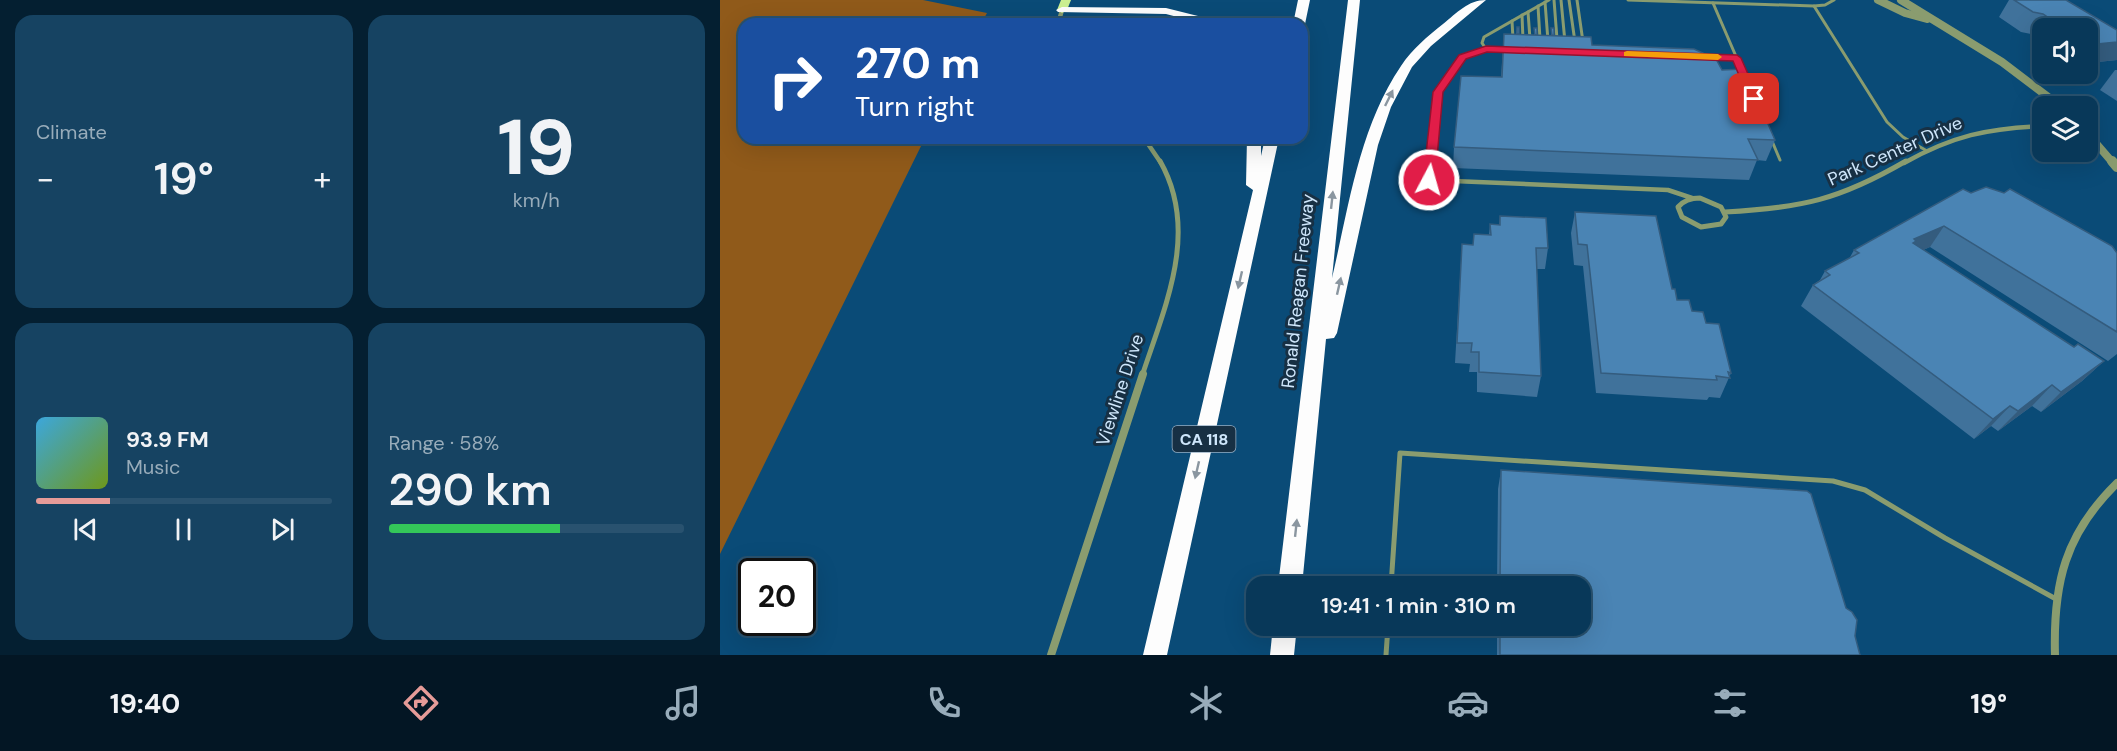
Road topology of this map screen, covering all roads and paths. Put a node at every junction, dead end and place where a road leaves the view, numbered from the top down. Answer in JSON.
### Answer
{"nodes":[{"id":1,"x":1304,"y":0,"type":"edge"},
{"id":2,"x":1354,"y":0,"type":"edge"},
{"id":3,"x":1480,"y":0,"type":"edge"},
{"id":4,"x":1554,"y":0,"type":"edge"},
{"id":5,"x":1561,"y":0,"type":"edge"},
{"id":6,"x":1569,"y":0,"type":"edge"},
{"id":7,"x":1577,"y":0,"type":"edge"},
{"id":8,"x":1628,"y":0,"type":"edge"},
{"id":9,"x":1819,"y":0,"type":"edge"},
{"id":10,"x":1834,"y":0,"type":"edge"},
{"id":11,"x":1878,"y":0,"type":"edge"},
{"id":12,"x":1901,"y":0,"type":"edge"},
{"id":13,"x":1547,"y":1,"type":"edge"},
{"id":14,"x":1713,"y":3,"type":"junction"},
{"id":15,"x":1064,"y":5,"type":"edge"},
{"id":16,"x":1538,"y":6,"type":"junction"},
{"id":17,"x":1814,"y":6,"type":"junction"},
{"id":18,"x":1528,"y":12,"type":"junction"},
{"id":19,"x":1522,"y":15,"type":"junction"},
{"id":20,"x":1194,"y":18,"type":"edge"},
{"id":21,"x":1300,"y":18,"type":"edge"},
{"id":22,"x":1512,"y":21,"type":"junction"},
{"id":23,"x":1933,"y":21,"type":"junction"},
{"id":24,"x":1506,"y":24,"type":"junction"},
{"id":25,"x":1506,"y":33,"type":"edge"},
{"id":26,"x":1513,"y":40,"type":"edge"},
{"id":27,"x":1540,"y":40,"type":"edge"},
{"id":28,"x":1506,"y":41,"type":"edge"},
{"id":29,"x":1530,"y":41,"type":"edge"},
{"id":30,"x":1557,"y":41,"type":"edge"},
{"id":31,"x":1486,"y":49,"type":"junction"},
{"id":32,"x":1506,"y":50,"type":"junction"},
{"id":33,"x":1513,"y":50,"type":"edge"},
{"id":34,"x":1523,"y":50,"type":"edge"},
{"id":35,"x":1548,"y":51,"type":"edge"},
{"id":36,"x":1566,"y":52,"type":"edge"},
{"id":37,"x":1576,"y":52,"type":"edge"},
{"id":38,"x":1584,"y":52,"type":"edge"},
{"id":39,"x":1705,"y":57,"type":"edge"},
{"id":40,"x":1737,"y":58,"type":"junction"},
{"id":41,"x":1746,"y":81,"type":"edge"},
{"id":42,"x":2047,"y":96,"type":"edge"},
{"id":43,"x":2032,"y":126,"type":"edge"},
{"id":44,"x":1771,"y":139,"type":"edge"},
{"id":45,"x":1148,"y":144,"type":"edge"},
{"id":46,"x":1254,"y":144,"type":"edge"},
{"id":47,"x":1271,"y":144,"type":"edge"},
{"id":48,"x":2098,"y":145,"type":"edge"},
{"id":49,"x":1927,"y":151,"type":"junction"},
{"id":50,"x":1780,"y":160,"type":"dead end"},
{"id":51,"x":2117,"y":167,"type":"edge"},
{"id":52,"x":1692,"y":198,"type":"junction"},
{"id":53,"x":1725,"y":212,"type":"junction"},
{"id":54,"x":1253,"y":223,"type":"junction"},
{"id":55,"x":1310,"y":404,"type":"junction"},
{"id":56,"x":2117,"y":483,"type":"edge"},
{"id":57,"x":1291,"y":576,"type":"edge"},
{"id":58,"x":1392,"y":576,"type":"edge"},
{"id":59,"x":2056,"y":598,"type":"junction"},
{"id":60,"x":1284,"y":636,"type":"edge"},
{"id":61,"x":1387,"y":636,"type":"edge"},
{"id":62,"x":1051,"y":655,"type":"edge"},
{"id":63,"x":1155,"y":655,"type":"edge"},
{"id":64,"x":1282,"y":655,"type":"edge"},
{"id":65,"x":1386,"y":655,"type":"edge"},
{"id":66,"x":2055,"y":655,"type":"edge"}],
"edges":[{"from":1,"to":21,"type":"highway"},
{"from":55,"to":2,"type":"highway","name":"Ronald Reagan Freeway","one_way":true},
{"from":55,"to":3,"type":"highway","one_way":true},
{"from":4,"to":30,"type":"lane"},
{"from":5,"to":36,"type":"lane"},
{"from":6,"to":37,"type":"lane"},
{"from":7,"to":38,"type":"lane"},
{"from":8,"to":14,"type":"lane"},
{"from":9,"to":17,"type":"lane"},
{"from":10,"to":17,"type":"lane"},
{"from":11,"to":23,"type":"street"},
{"from":12,"to":23,"type":"street"},
{"from":13,"to":16,"type":"lane"},
{"from":13,"to":35,"type":"lane"},
{"from":14,"to":17,"type":"lane"},
{"from":14,"to":40,"type":"lane"},
{"from":15,"to":20,"type":"highway"},
{"from":16,"to":18,"type":"lane"},
{"from":16,"to":27,"type":"lane"},
{"from":17,"to":49,"type":"lane"},
{"from":18,"to":19,"type":"lane"},
{"from":18,"to":29,"type":"lane"},
{"from":19,"to":22,"type":"lane"},
{"from":19,"to":34,"type":"lane"},
{"from":22,"to":24,"type":"lane"},
{"from":22,"to":26,"type":"lane"},
{"from":23,"to":42,"type":"street"},
{"from":24,"to":25,"type":"lane"},
{"from":24,"to":31,"type":"lane"},
{"from":28,"to":32,"type":"lane"},
{"from":31,"to":32,"type":"lane"},
{"from":31,"to":52,"type":"lane"},
{"from":32,"to":33,"type":"lane"},
{"from":39,"to":40,"type":"lane"},
{"from":40,"to":41,"type":"lane"},
{"from":43,"to":49,"type":"street","name":"Park Center Drive"},
{"from":44,"to":50,"type":"lane"},
{"from":45,"to":62,"type":"street","name":"Viewline Drive"},
{"from":46,"to":54,"type":"highway"},
{"from":47,"to":54,"type":"highway","number":"CA 118"},
{"from":48,"to":51,"type":"street"},
{"from":49,"to":53,"type":"street","name":"Park Center Drive"},
{"from":52,"to":53,"type":"street","name":"Park Center Drive"},
{"from":52,"to":53,"type":"street"},
{"from":54,"to":63,"type":"highway","number":"CA 118","one_way":true},
{"from":57,"to":55,"type":"highway","name":"Ronald Reagan Freeway","one_way":true},
{"from":56,"to":59,"type":"street"},
{"from":58,"to":59,"type":"lane"},
{"from":59,"to":66,"type":"street"},
{"from":60,"to":64,"type":"highway"},
{"from":61,"to":65,"type":"lane"}]}
